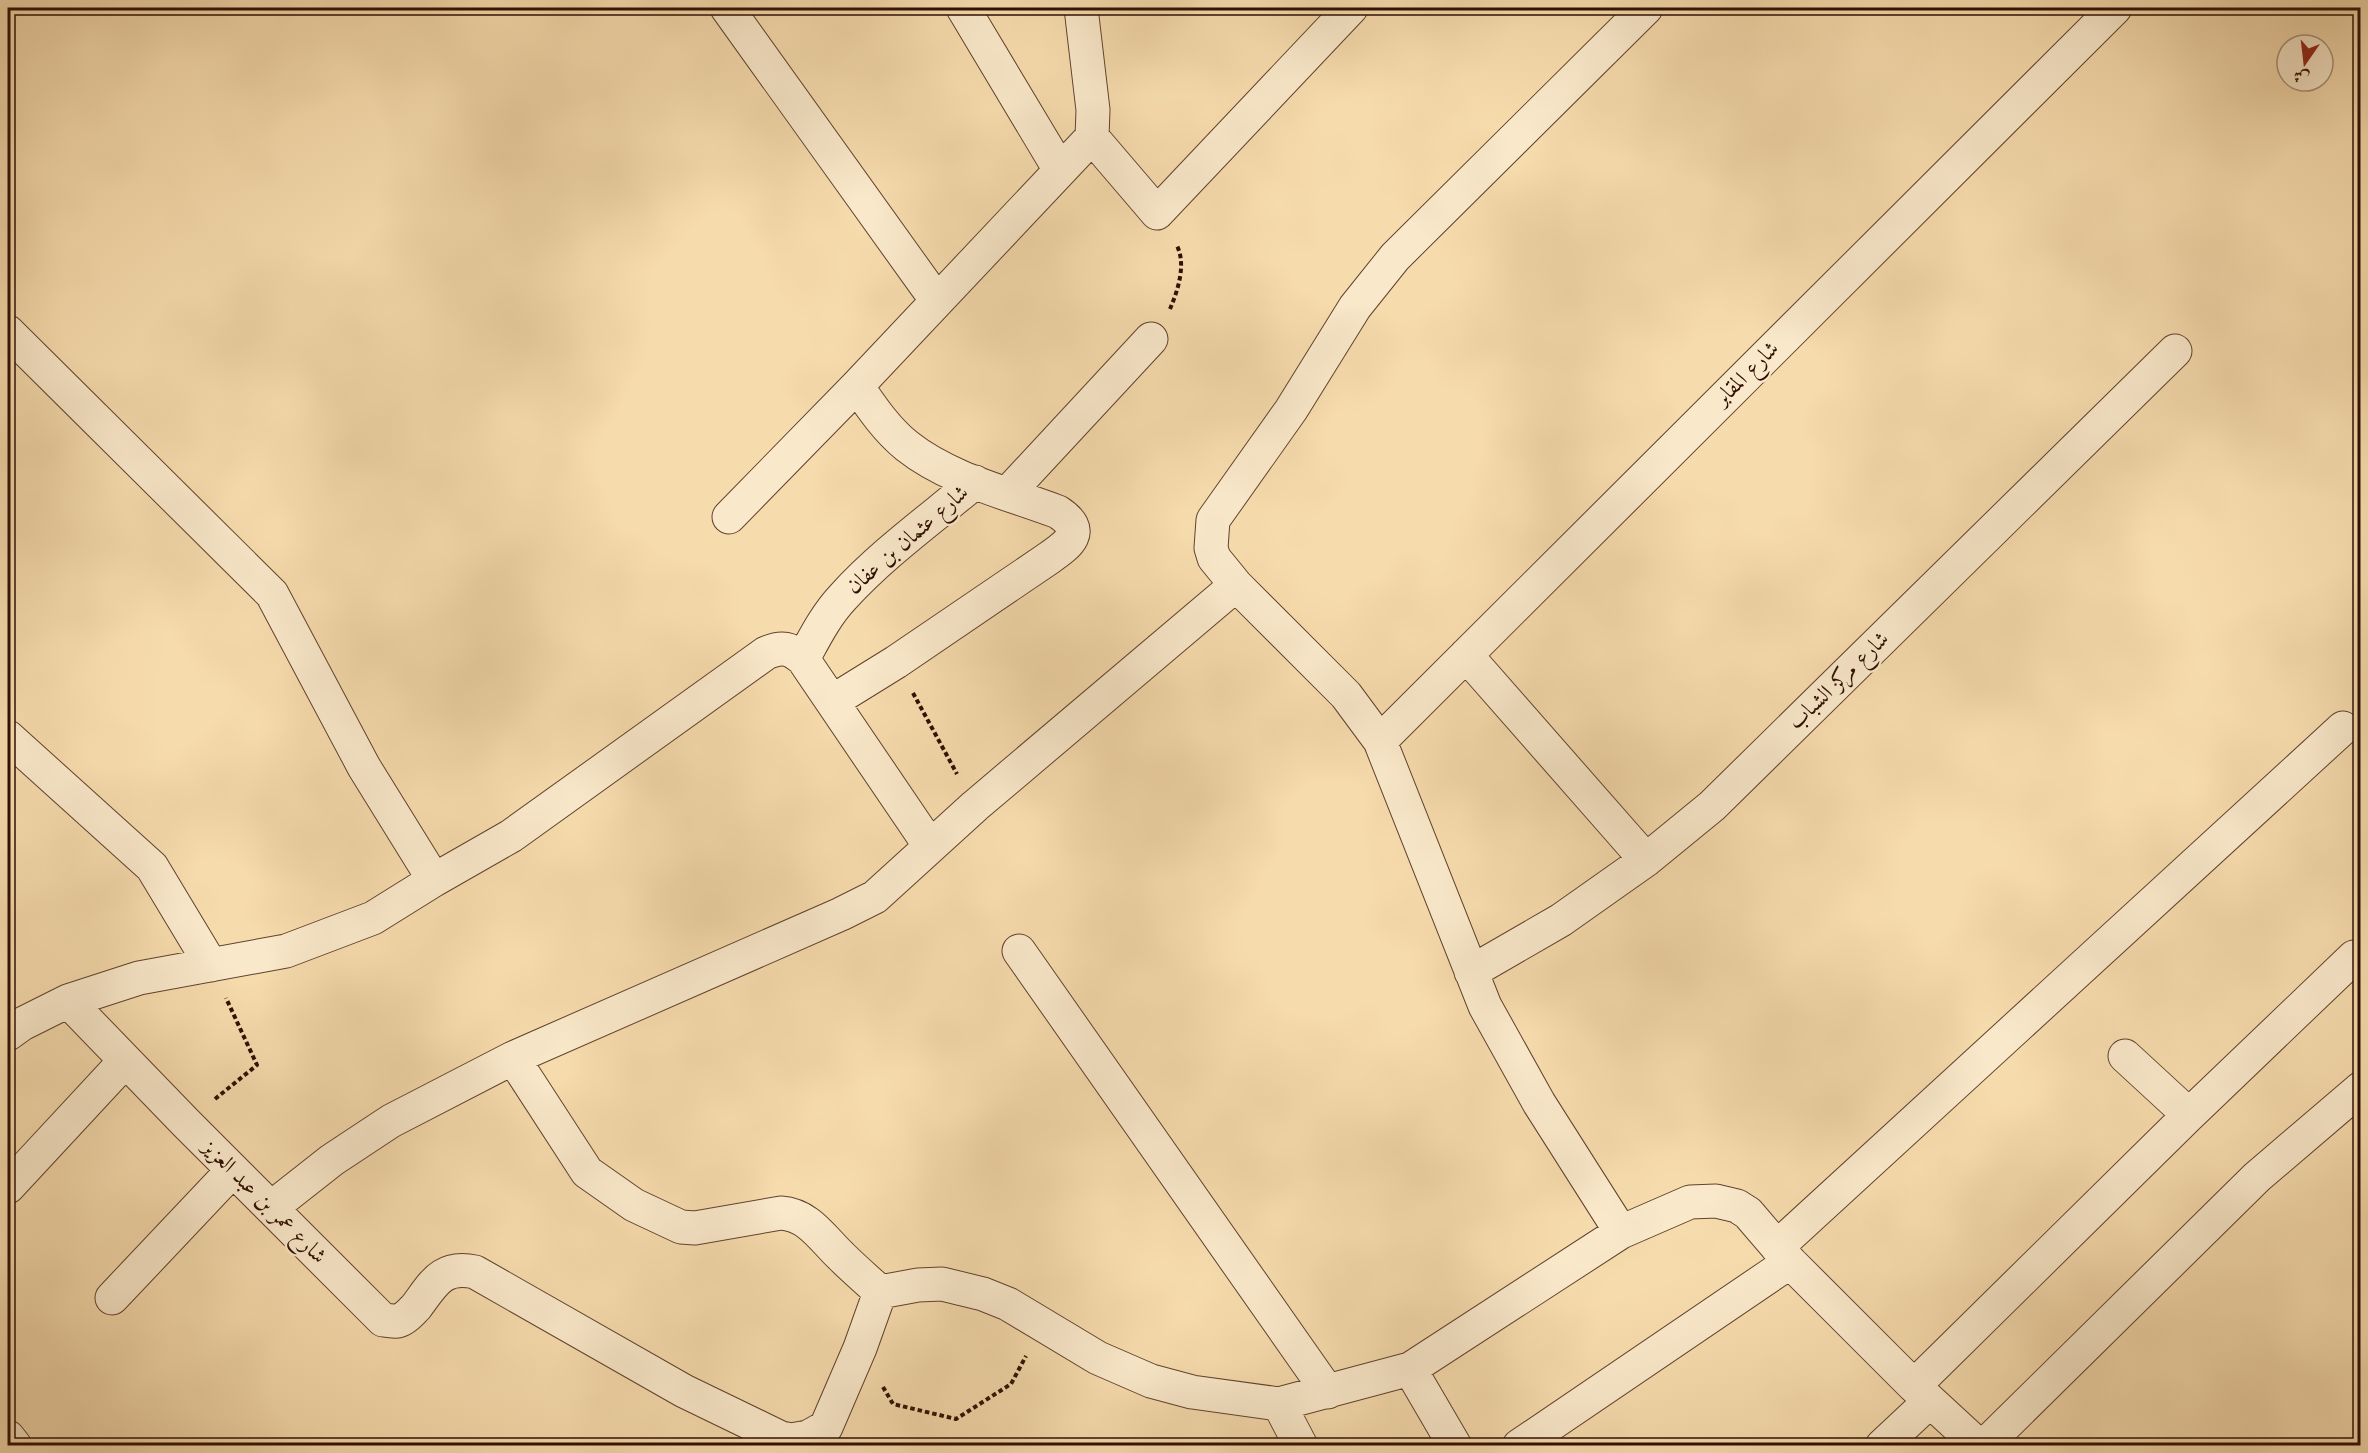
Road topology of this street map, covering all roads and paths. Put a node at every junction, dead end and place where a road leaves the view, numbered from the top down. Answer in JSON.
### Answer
{"nodes":[{"id":1,"x":728,"y":8,"type":"edge"},
{"id":2,"x":963,"y":8,"type":"edge"},
{"id":3,"x":1082,"y":8,"type":"edge"},
{"id":4,"x":1351,"y":8,"type":"edge"},
{"id":5,"x":1646,"y":8,"type":"edge"},
{"id":6,"x":2115,"y":8,"type":"edge"},
{"id":7,"x":1092,"y":137,"type":"junction"},
{"id":8,"x":1060,"y":170,"type":"junction"},
{"id":9,"x":1157,"y":213,"type":"junction"},
{"id":10,"x":937,"y":301,"type":"junction"},
{"id":11,"x":8,"y":332,"type":"edge"},
{"id":12,"x":1151,"y":339,"type":"joint"},
{"id":13,"x":2175,"y":351,"type":"dead end"},
{"id":14,"x":857,"y":386,"type":"junction"},
{"id":15,"x":975,"y":482,"type":"junction"},
{"id":16,"x":1008,"y":493,"type":"junction"},
{"id":17,"x":729,"y":517,"type":"dead end"},
{"id":18,"x":1236,"y":585,"type":"junction"},
{"id":19,"x":1466,"y":655,"type":"junction"},
{"id":20,"x":803,"y":659,"type":"junction"},
{"id":21,"x":896,"y":662,"type":"junction"},
{"id":22,"x":833,"y":701,"type":"junction"},
{"id":23,"x":2343,"y":728,"type":"dead end"},
{"id":24,"x":8,"y":737,"type":"edge"},
{"id":25,"x":1380,"y":741,"type":"junction"},
{"id":26,"x":975,"y":806,"type":"junction"},
{"id":27,"x":930,"y":846,"type":"junction"},
{"id":28,"x":1646,"y":860,"type":"junction"},
{"id":29,"x":434,"y":880,"type":"junction"},
{"id":30,"x":1019,"y":951,"type":"dead end"},
{"id":31,"x":2354,"y":957,"type":"dead end"},
{"id":32,"x":210,"y":964,"type":"junction"},
{"id":33,"x":1471,"y":972,"type":"junction"},
{"id":34,"x":68,"y":1001,"type":"junction"},
{"id":35,"x":8,"y":1034,"type":"edge"},
{"id":36,"x":2125,"y":1056,"type":"dead end"},
{"id":37,"x":513,"y":1058,"type":"junction"},
{"id":38,"x":125,"y":1061,"type":"junction"},
{"id":39,"x":2361,"y":1089,"type":"edge"},
{"id":40,"x":2189,"y":1115,"type":"junction"},
{"id":41,"x":186,"y":1123,"type":"junction"},
{"id":42,"x":233,"y":1170,"type":"junction"},
{"id":43,"x":8,"y":1187,"type":"edge"},
{"id":44,"x":271,"y":1208,"type":"junction"},
{"id":45,"x":1621,"y":1232,"type":"junction"},
{"id":46,"x":1784,"y":1255,"type":"junction"},
{"id":47,"x":880,"y":1292,"type":"junction"},
{"id":48,"x":112,"y":1298,"type":"dead end"},
{"id":49,"x":1042,"y":1323,"type":"junction"},
{"id":50,"x":860,"y":1348,"type":"junction"},
{"id":51,"x":1410,"y":1369,"type":"junction"},
{"id":52,"x":1328,"y":1392,"type":"junction"},
{"id":53,"x":1922,"y":1394,"type":"junction"},
{"id":54,"x":1280,"y":1404,"type":"junction"},
{"id":55,"x":835,"y":1436,"type":"edge"},
{"id":56,"x":8,"y":1437,"type":"edge"},
{"id":57,"x":15,"y":1446,"type":"edge"},
{"id":58,"x":1301,"y":1446,"type":"edge"},
{"id":59,"x":1455,"y":1446,"type":"edge"},
{"id":60,"x":1519,"y":1446,"type":"edge"},
{"id":61,"x":1882,"y":1446,"type":"edge"},
{"id":62,"x":1979,"y":1446,"type":"edge"},
{"id":63,"x":1984,"y":1446,"type":"edge"}],
"edges":[{"from":1,"to":10,"type":"street"},
{"from":2,"to":8,"type":"street"},
{"from":3,"to":7,"type":"street"},
{"from":4,"to":9,"type":"street"},
{"from":5,"to":18,"type":"street"},
{"from":6,"to":19,"type":"street","name":"شارع المقابر"},
{"from":7,"to":8,"type":"street"},
{"from":7,"to":9,"type":"street"},
{"from":8,"to":10,"type":"street"},
{"from":9,"to":12,"type":"path"},
{"from":10,"to":14,"type":"street"},
{"from":11,"to":29,"type":"street"},
{"from":12,"to":16,"type":"street"},
{"from":13,"to":28,"type":"street","name":"شارع مركز الشباب"},
{"from":14,"to":15,"type":"street"},
{"from":14,"to":17,"type":"street"},
{"from":15,"to":16,"type":"street"},
{"from":15,"to":20,"type":"street","name":"شارع عثمان بن عفان"},
{"from":16,"to":21,"type":"street"},
{"from":18,"to":25,"type":"street"},
{"from":18,"to":26,"type":"street"},
{"from":19,"to":25,"type":"street","name":"شارع المقابر"},
{"from":19,"to":28,"type":"street"},
{"from":20,"to":22,"type":"street"},
{"from":20,"to":29,"type":"street"},
{"from":21,"to":22,"type":"street"},
{"from":21,"to":26,"type":"path"},
{"from":22,"to":27,"type":"street"},
{"from":23,"to":46,"type":"street"},
{"from":24,"to":32,"type":"street"},
{"from":25,"to":33,"type":"street"},
{"from":26,"to":27,"type":"street"},
{"from":27,"to":37,"type":"street"},
{"from":28,"to":33,"type":"street","name":"شارع مركز الشباب"},
{"from":29,"to":32,"type":"street"},
{"from":30,"to":52,"type":"street"},
{"from":31,"to":40,"type":"street"},
{"from":32,"to":34,"type":"street"},
{"from":32,"to":41,"type":"path"},
{"from":33,"to":45,"type":"street"},
{"from":34,"to":35,"type":"street"},
{"from":34,"to":38,"type":"street","name":"شارع عمر بن عبد العزيز"},
{"from":36,"to":40,"type":"street"},
{"from":37,"to":44,"type":"street"},
{"from":37,"to":47,"type":"street"},
{"from":38,"to":41,"type":"street","name":"شارع عمر بن عبد العزيز"},
{"from":38,"to":43,"type":"street"},
{"from":39,"to":63,"type":"street"},
{"from":40,"to":53,"type":"street"},
{"from":41,"to":42,"type":"street","name":"شارع عمر بن عبد العزيز"},
{"from":42,"to":44,"type":"street","name":"شارع عمر بن عبد العزيز"},
{"from":42,"to":48,"type":"street"},
{"from":44,"to":55,"type":"street","name":"شارع عمر بن عبد العزيز"},
{"from":45,"to":46,"type":"street"},
{"from":45,"to":51,"type":"street"},
{"from":46,"to":53,"type":"street"},
{"from":46,"to":60,"type":"street"},
{"from":47,"to":49,"type":"street"},
{"from":47,"to":50,"type":"street"},
{"from":49,"to":50,"type":"path"},
{"from":49,"to":54,"type":"street"},
{"from":50,"to":55,"type":"street"},
{"from":51,"to":52,"type":"street"},
{"from":51,"to":59,"type":"street"},
{"from":52,"to":54,"type":"street"},
{"from":53,"to":61,"type":"street"},
{"from":53,"to":62,"type":"street"},
{"from":54,"to":58,"type":"street"},
{"from":56,"to":57,"type":"street"}]}
